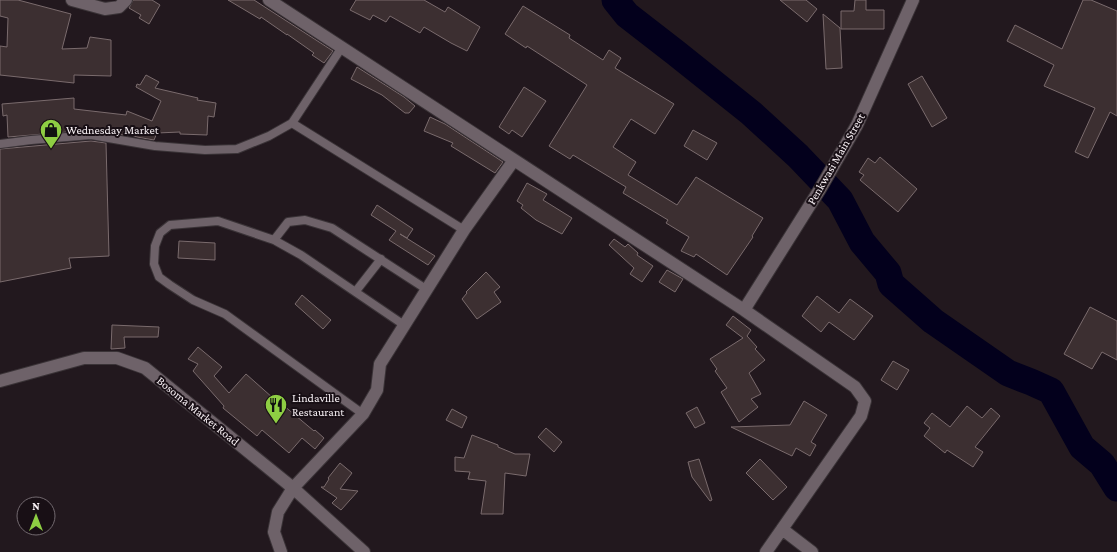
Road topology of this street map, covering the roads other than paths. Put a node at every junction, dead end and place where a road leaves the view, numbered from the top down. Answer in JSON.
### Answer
{"nodes":[{"id":1,"x":72,"y":0,"type":"edge"},
{"id":2,"x":126,"y":0,"type":"edge"},
{"id":3,"x":269,"y":0,"type":"edge"},
{"id":4,"x":913,"y":0,"type":"edge"},
{"id":5,"x":342,"y":47,"type":"junction"},
{"id":6,"x":292,"y":123,"type":"junction"},
{"id":7,"x":0,"y":144,"type":"edge"},
{"id":8,"x":514,"y":160,"type":"junction"},
{"id":9,"x":464,"y":230,"type":"junction"},
{"id":10,"x":274,"y":240,"type":"junction"},
{"id":11,"x":381,"y":259,"type":"junction"},
{"id":12,"x":426,"y":289,"type":"junction"},
{"id":13,"x":356,"y":292,"type":"junction"},
{"id":14,"x":744,"y":310,"type":"junction"},
{"id":15,"x":404,"y":324,"type":"junction"},
{"id":16,"x":0,"y":381,"type":"edge"},
{"id":17,"x":363,"y":414,"type":"junction"},
{"id":18,"x":293,"y":488,"type":"junction"},
{"id":19,"x":782,"y":529,"type":"junction"},
{"id":20,"x":281,"y":552,"type":"edge"},
{"id":21,"x":364,"y":552,"type":"edge"},
{"id":22,"x":766,"y":552,"type":"edge"},
{"id":23,"x":812,"y":552,"type":"edge"}],
"edges":[{"from":1,"to":2,"type":"street"},
{"from":3,"to":5,"type":"street"},
{"from":4,"to":14,"type":"street","name":"Penkwasi Main Street"},
{"from":5,"to":6,"type":"lane"},
{"from":5,"to":8,"type":"street"},
{"from":6,"to":7,"type":"lane"},
{"from":6,"to":9,"type":"lane"},
{"from":8,"to":9,"type":"street"},
{"from":8,"to":14,"type":"street"},
{"from":9,"to":12,"type":"street"},
{"from":10,"to":11,"type":"lane"},
{"from":10,"to":13,"type":"lane"},
{"from":10,"to":17,"type":"lane"},
{"from":11,"to":12,"type":"lane"},
{"from":11,"to":13,"type":"lane"},
{"from":12,"to":15,"type":"street"},
{"from":13,"to":15,"type":"lane"},
{"from":14,"to":19,"type":"street"},
{"from":15,"to":17,"type":"street"},
{"from":16,"to":18,"type":"street","name":"Bosoma Market Road"},
{"from":17,"to":18,"type":"street"},
{"from":18,"to":20,"type":"street"},
{"from":18,"to":21,"type":"street","name":"Bosoma Market Road"},
{"from":19,"to":22,"type":"street"},
{"from":19,"to":23,"type":"street"}]}
